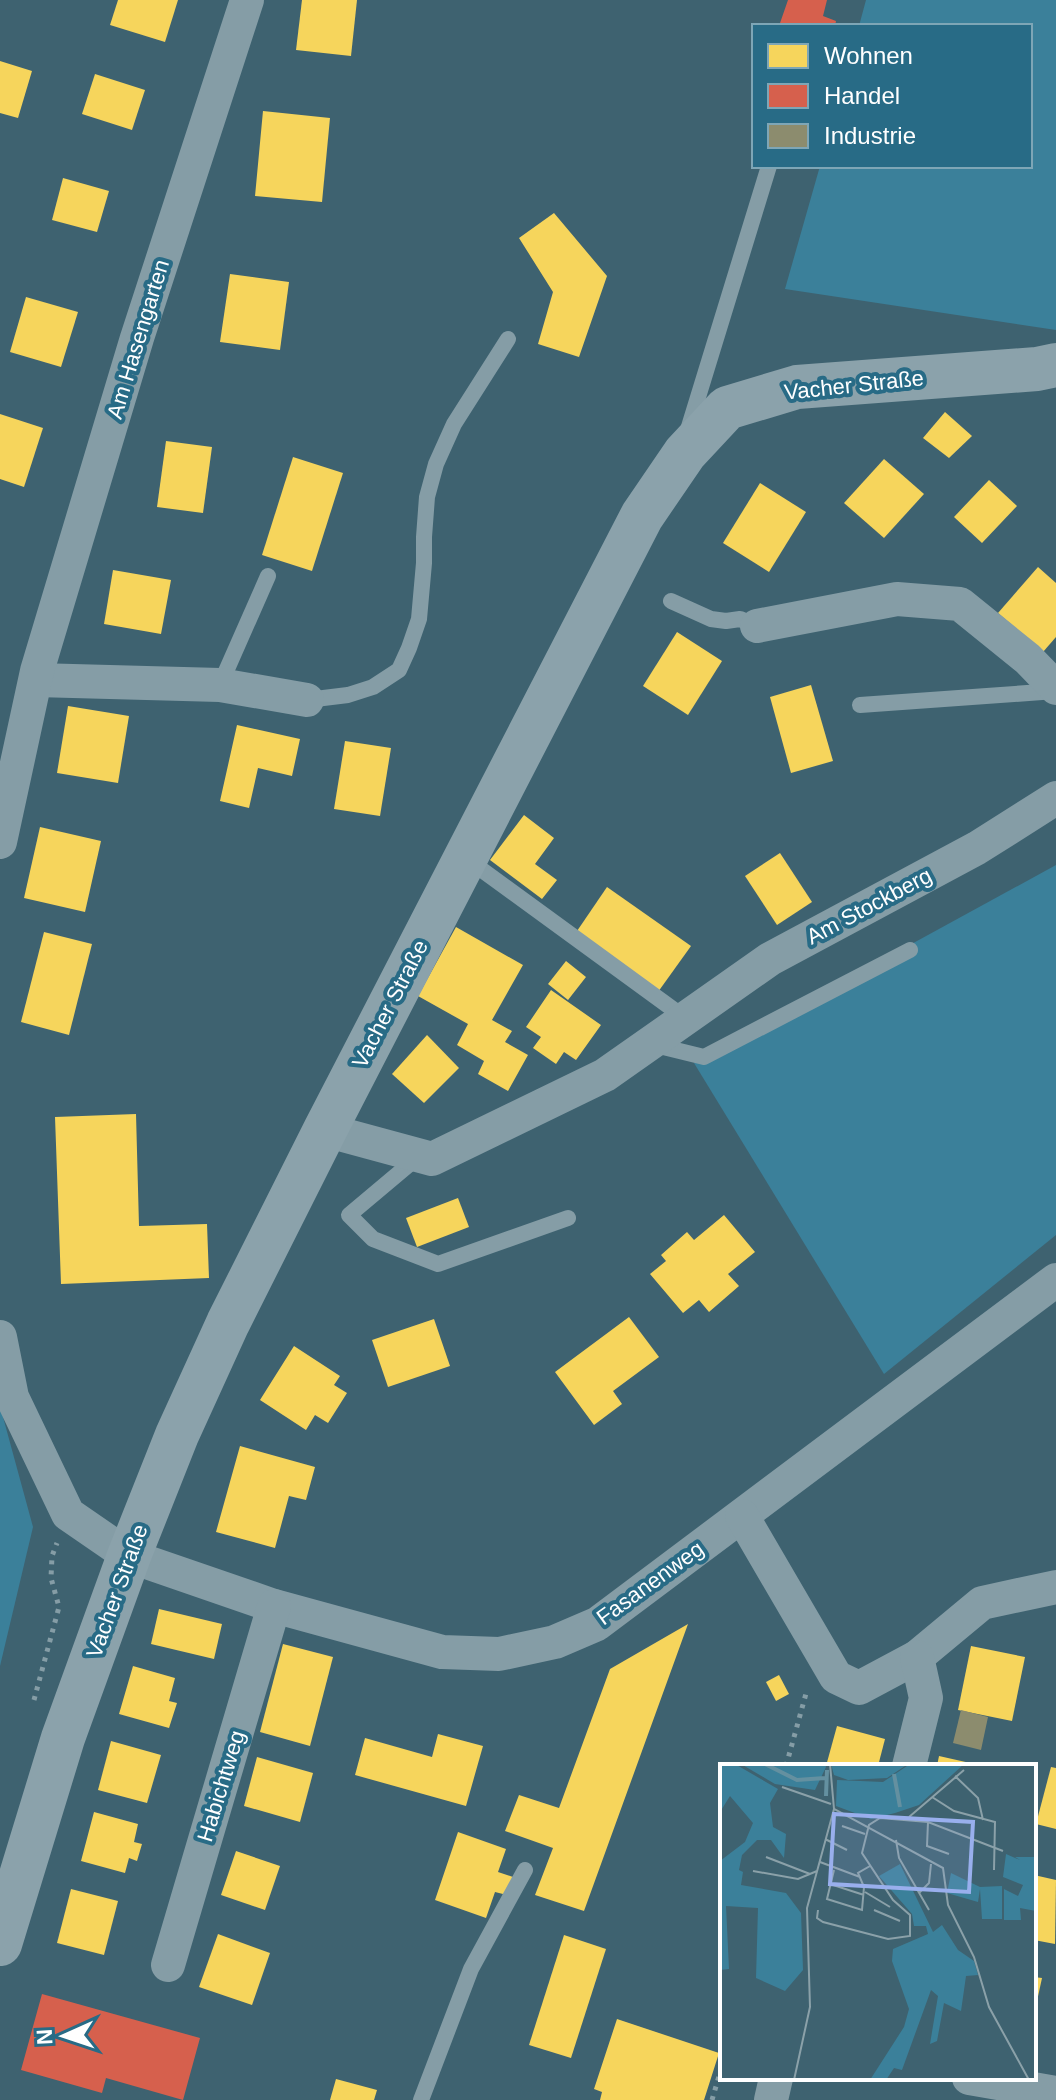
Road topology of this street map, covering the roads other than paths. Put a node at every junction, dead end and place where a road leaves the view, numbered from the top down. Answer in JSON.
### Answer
{"nodes":[{"id":1,"x":247,"y":0,"type":"edge"},
{"id":2,"x":768,"y":168,"type":"edge"},
{"id":3,"x":508,"y":339,"type":"dead end"},
{"id":4,"x":1056,"y":365,"type":"edge"},
{"id":5,"x":677,"y":465,"type":"junction"},
{"id":6,"x":268,"y":576,"type":"dead end"},
{"id":7,"x":671,"y":601,"type":"dead end"},
{"id":8,"x":757,"y":626,"type":"joint"},
{"id":9,"x":36,"y":680,"type":"junction"},
{"id":10,"x":220,"y":685,"type":"junction"},
{"id":11,"x":1056,"y":690,"type":"edge"},
{"id":12,"x":307,"y":700,"type":"joint"},
{"id":13,"x":860,"y":705,"type":"dead end"},
{"id":14,"x":1056,"y":798,"type":"edge"},
{"id":15,"x":0,"y":842,"type":"edge"},
{"id":16,"x":465,"y":858,"type":"junction"},
{"id":17,"x":910,"y":950,"type":"dead end"},
{"id":18,"x":685,"y":1018,"type":"junction"},
{"id":19,"x":650,"y":1043,"type":"junction"},
{"id":20,"x":325,"y":1130,"type":"junction"},
{"id":21,"x":419,"y":1156,"type":"junction"},
{"id":22,"x":568,"y":1218,"type":"dead end"},
{"id":23,"x":1056,"y":1280,"type":"edge"},
{"id":24,"x":0,"y":1337,"type":"edge"},
{"id":25,"x":742,"y":1516,"type":"junction"},
{"id":26,"x":129,"y":1556,"type":"junction"},
{"id":27,"x":1056,"y":1587,"type":"edge"},
{"id":28,"x":274,"y":1606,"type":"junction"},
{"id":29,"x":917,"y":1657,"type":"junction"},
{"id":30,"x":910,"y":1764,"type":"edge"},
{"id":31,"x":525,"y":1870,"type":"dead end"},
{"id":32,"x":0,"y":1944,"type":"edge"},
{"id":33,"x":168,"y":1965,"type":"dead end"},
{"id":34,"x":776,"y":2080,"type":"edge"},
{"id":35,"x":981,"y":2080,"type":"edge"},
{"id":36,"x":1056,"y":2093,"type":"edge"},
{"id":37,"x":421,"y":2100,"type":"edge"},
{"id":38,"x":771,"y":2100,"type":"edge"}],
"edges":[{"from":1,"to":9,"type":"street","name":"Am Hasengarten"},
{"from":2,"to":5,"type":"lane"},
{"from":3,"to":12,"type":"lane"},
{"from":4,"to":5,"type":"main road","name":"Vacher Straße"},
{"from":5,"to":16,"type":"main road","name":"Vacher Straße"},
{"from":6,"to":10,"type":"lane"},
{"from":7,"to":8,"type":"lane"},
{"from":8,"to":11,"type":"street"},
{"from":9,"to":10,"type":"street"},
{"from":9,"to":15,"type":"street","name":"Am Hasengarten"},
{"from":10,"to":12,"type":"street"},
{"from":11,"to":13,"type":"lane"},
{"from":14,"to":18,"type":"street","name":"Am Stockberg"},
{"from":16,"to":18,"type":"lane"},
{"from":16,"to":20,"type":"main road","name":"Vacher Straße"},
{"from":17,"to":19,"type":"lane"},
{"from":18,"to":19,"type":"street","name":"Am Stockberg"},
{"from":19,"to":21,"type":"street","name":"Am Stockberg"},
{"from":20,"to":21,"type":"street","name":"Am Stockberg"},
{"from":20,"to":26,"type":"main road","name":"Vacher Straße"},
{"from":21,"to":22,"type":"lane","name":"Am Stockberg"},
{"from":23,"to":25,"type":"street","name":"Fasanenweg"},
{"from":24,"to":26,"type":"street"},
{"from":25,"to":28,"type":"street","name":"Fasanenweg"},
{"from":25,"to":29,"type":"street"},
{"from":26,"to":28,"type":"street","name":"Fasanenweg"},
{"from":26,"to":32,"type":"main road","name":"Vacher Straße"},
{"from":27,"to":29,"type":"street"},
{"from":28,"to":33,"type":"street","name":"Habichtweg"},
{"from":29,"to":30,"type":"street"},
{"from":31,"to":37,"type":"lane"},
{"from":34,"to":38,"type":"street"},
{"from":35,"to":36,"type":"street"}]}
